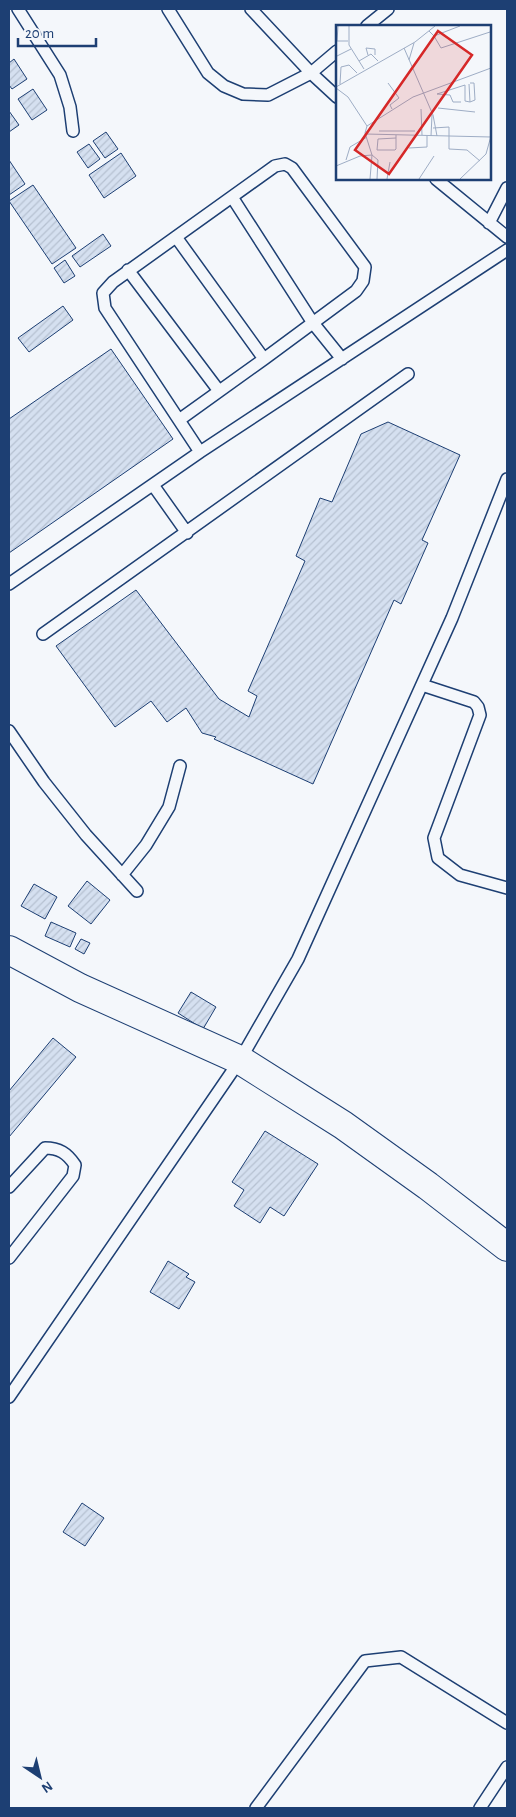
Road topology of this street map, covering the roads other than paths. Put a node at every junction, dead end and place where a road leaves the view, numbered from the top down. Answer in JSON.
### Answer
{"nodes":[{"id":1,"x":18,"y":9,"type":"edge"},
{"id":2,"x":168,"y":9,"type":"edge"},
{"id":3,"x":251,"y":9,"type":"edge"},
{"id":4,"x":388,"y":9,"type":"edge"},
{"id":5,"x":368,"y":25,"type":"edge"},
{"id":6,"x":336,"y":52,"type":"edge"},
{"id":7,"x":311,"y":73,"type":"junction"},
{"id":8,"x":336,"y":96,"type":"edge"},
{"id":9,"x":74,"y":131,"type":"dead end"},
{"id":10,"x":437,"y":180,"type":"edge"},
{"id":11,"x":507,"y":188,"type":"edge"},
{"id":12,"x":232,"y":196,"type":"junction"},
{"id":13,"x":489,"y":223,"type":"junction"},
{"id":14,"x":176,"y":237,"type":"junction"},
{"id":15,"x":507,"y":237,"type":"edge"},
{"id":16,"x":507,"y":250,"type":"edge"},
{"id":17,"x":128,"y":270,"type":"junction"},
{"id":18,"x":313,"y":323,"type":"junction"},
{"id":19,"x":264,"y":359,"type":"junction"},
{"id":20,"x":342,"y":359,"type":"junction"},
{"id":21,"x":408,"y":374,"type":"dead end"},
{"id":22,"x":219,"y":391,"type":"junction"},
{"id":23,"x":179,"y":420,"type":"junction"},
{"id":24,"x":200,"y":452,"type":"junction"},
{"id":25,"x":507,"y":479,"type":"edge"},
{"id":26,"x":153,"y":485,"type":"junction"},
{"id":27,"x":187,"y":533,"type":"junction"},
{"id":28,"x":9,"y":584,"type":"edge"},
{"id":29,"x":43,"y":634,"type":"dead end"},
{"id":30,"x":422,"y":685,"type":"junction"},
{"id":31,"x":9,"y":731,"type":"edge"},
{"id":32,"x":180,"y":766,"type":"dead end"},
{"id":33,"x":122,"y":875,"type":"junction"},
{"id":34,"x":507,"y":888,"type":"edge"},
{"id":35,"x":137,"y":891,"type":"dead end"},
{"id":36,"x":9,"y":930,"type":"edge"},
{"id":37,"x":9,"y":950,"type":"edge"},
{"id":38,"x":80,"y":988,"type":"junction"},
{"id":39,"x":240,"y":1060,"type":"junction"},
{"id":40,"x":9,"y":1187,"type":"edge"},
{"id":41,"x":507,"y":1247,"type":"edge"},
{"id":42,"x":9,"y":1258,"type":"edge"},
{"id":43,"x":9,"y":1397,"type":"edge"},
{"id":44,"x":507,"y":1723,"type":"edge"},
{"id":45,"x":507,"y":1767,"type":"edge"},
{"id":46,"x":256,"y":1808,"type":"edge"},
{"id":47,"x":480,"y":1808,"type":"edge"}],
"edges":[{"from":1,"to":9,"type":"lane"},
{"from":2,"to":7,"type":"lane"},
{"from":3,"to":7,"type":"lane"},
{"from":4,"to":5,"type":"lane"},
{"from":6,"to":7,"type":"lane"},
{"from":7,"to":8,"type":"lane"},
{"from":10,"to":13,"type":"lane"},
{"from":11,"to":13,"type":"lane"},
{"from":12,"to":14,"type":"lane"},
{"from":12,"to":18,"type":"lane"},
{"from":12,"to":18,"type":"lane"},
{"from":13,"to":15,"type":"lane"},
{"from":14,"to":17,"type":"lane"},
{"from":14,"to":19,"type":"lane"},
{"from":16,"to":20,"type":"lane"},
{"from":17,"to":22,"type":"lane"},
{"from":17,"to":23,"type":"lane"},
{"from":18,"to":19,"type":"lane"},
{"from":18,"to":20,"type":"lane"},
{"from":19,"to":22,"type":"lane"},
{"from":20,"to":24,"type":"lane"},
{"from":21,"to":27,"type":"lane"},
{"from":22,"to":23,"type":"lane"},
{"from":23,"to":24,"type":"lane"},
{"from":24,"to":26,"type":"lane"},
{"from":25,"to":30,"type":"lane"},
{"from":26,"to":27,"type":"lane"},
{"from":26,"to":28,"type":"lane"},
{"from":27,"to":29,"type":"lane"},
{"from":30,"to":34,"type":"lane"},
{"from":30,"to":39,"type":"lane"},
{"from":31,"to":33,"type":"lane"},
{"from":32,"to":33,"type":"lane"},
{"from":33,"to":35,"type":"lane"},
{"from":36,"to":38,"type":"street"},
{"from":37,"to":38,"type":"street"},
{"from":38,"to":39,"type":"street"},
{"from":39,"to":41,"type":"street"},
{"from":39,"to":43,"type":"lane"},
{"from":40,"to":42,"type":"lane"},
{"from":44,"to":46,"type":"lane"},
{"from":45,"to":47,"type":"lane"}]}
